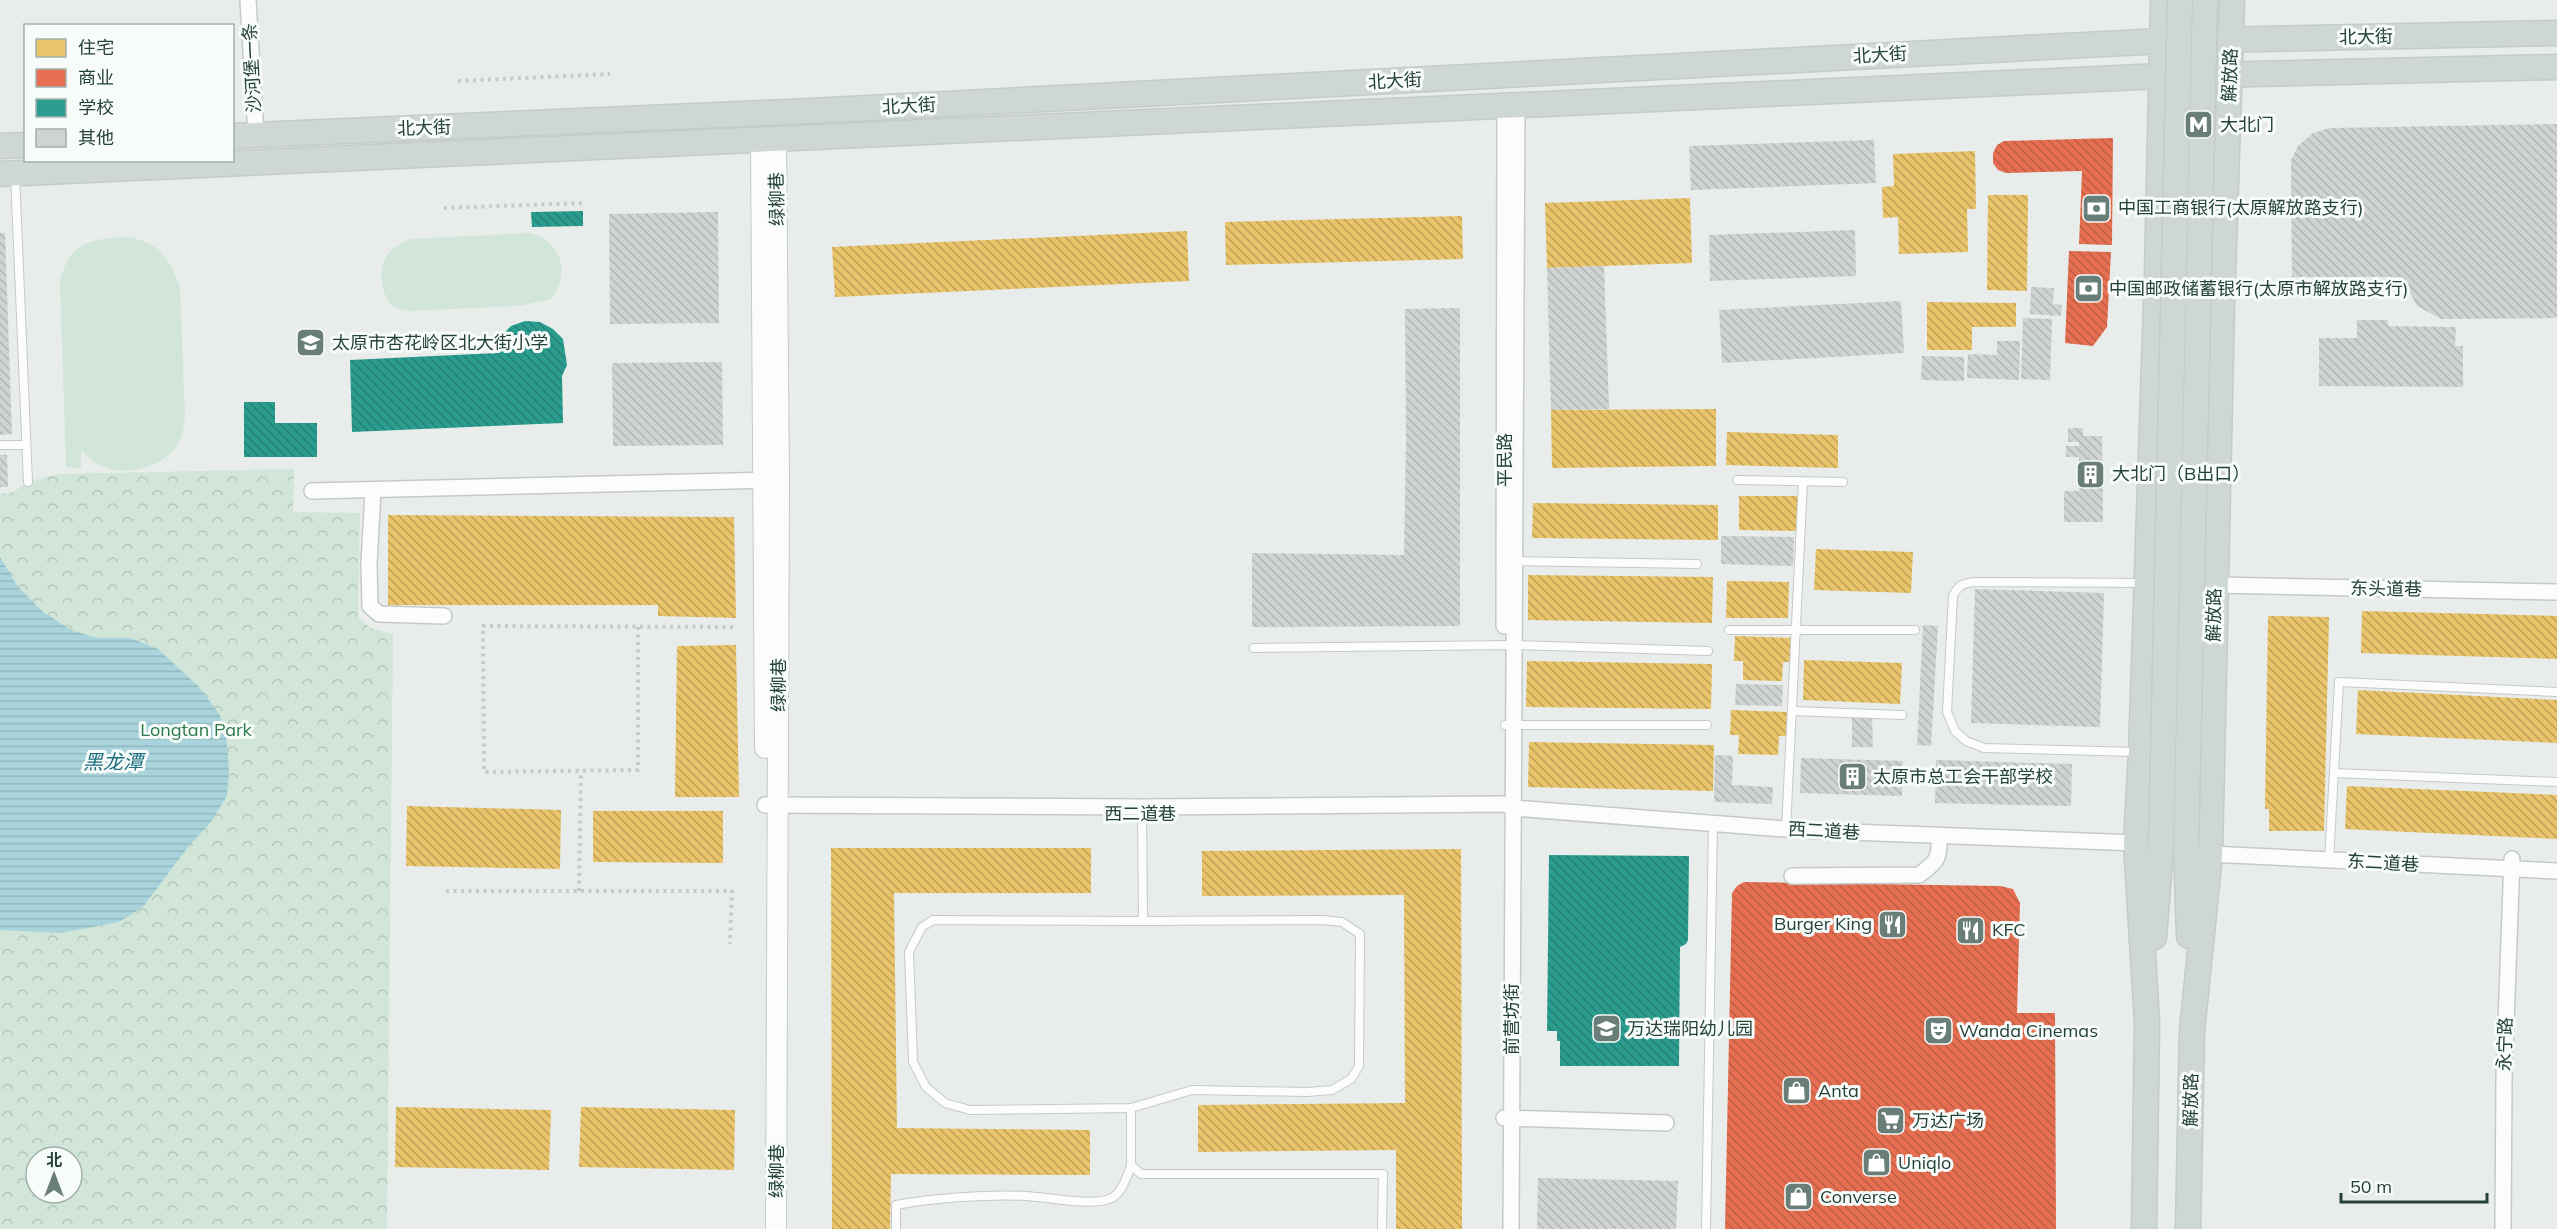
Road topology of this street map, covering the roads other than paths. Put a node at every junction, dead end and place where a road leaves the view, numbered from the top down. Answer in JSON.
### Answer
{"nodes":[{"id":1,"x":248,"y":0,"type":"edge"},
{"id":2,"x":2163,"y":0,"type":"edge"},
{"id":3,"x":2180,"y":0,"type":"edge"},
{"id":4,"x":2205,"y":0,"type":"edge"},
{"id":5,"x":2232,"y":0,"type":"edge"},
{"id":6,"x":2557,"y":33,"type":"edge"},
{"id":7,"x":2232,"y":39,"type":"junction"},
{"id":8,"x":2162,"y":41,"type":"junction"},
{"id":9,"x":2557,"y":68,"type":"edge"},
{"id":10,"x":2231,"y":74,"type":"junction"},
{"id":11,"x":2162,"y":76,"type":"junction"},
{"id":12,"x":1511,"y":107,"type":"junction"},
{"id":13,"x":256,"y":135,"type":"junction"},
{"id":14,"x":234,"y":136,"type":"edge"},
{"id":15,"x":769,"y":141,"type":"junction"},
{"id":16,"x":24,"y":145,"type":"edge"},
{"id":17,"x":0,"y":146,"type":"edge"},
{"id":18,"x":8,"y":174,"type":"edge"},
{"id":19,"x":0,"y":445,"type":"edge"},
{"id":20,"x":26,"y":445,"type":"junction"},
{"id":21,"x":771,"y":480,"type":"junction"},
{"id":22,"x":1737,"y":480,"type":"dead end"},
{"id":23,"x":28,"y":482,"type":"dead end"},
{"id":24,"x":1803,"y":482,"type":"junction"},
{"id":25,"x":1843,"y":482,"type":"dead end"},
{"id":26,"x":373,"y":490,"type":"junction"},
{"id":27,"x":312,"y":491,"type":"dead end"},
{"id":28,"x":1510,"y":561,"type":"junction"},
{"id":29,"x":1697,"y":564,"type":"dead end"},
{"id":30,"x":2147,"y":583,"type":"junction"},
{"id":31,"x":2215,"y":585,"type":"junction"},
{"id":32,"x":2557,"y":592,"type":"edge"},
{"id":33,"x":444,"y":616,"type":"dead end"},
{"id":34,"x":1730,"y":630,"type":"dead end"},
{"id":35,"x":1797,"y":630,"type":"junction"},
{"id":36,"x":1915,"y":630,"type":"dead end"},
{"id":37,"x":1509,"y":645,"type":"junction"},
{"id":38,"x":1254,"y":648,"type":"dead end"},
{"id":39,"x":1708,"y":651,"type":"dead end"},
{"id":40,"x":2557,"y":692,"type":"edge"},
{"id":41,"x":1792,"y":711,"type":"junction"},
{"id":42,"x":1902,"y":715,"type":"dead end"},
{"id":43,"x":1510,"y":724,"type":"junction"},
{"id":44,"x":1707,"y":725,"type":"dead end"},
{"id":45,"x":2141,"y":752,"type":"junction"},
{"id":46,"x":2334,"y":773,"type":"junction"},
{"id":47,"x":2557,"y":782,"type":"edge"},
{"id":48,"x":772,"y":808,"type":"junction"},
{"id":49,"x":1507,"y":808,"type":"junction"},
{"id":50,"x":1142,"y":810,"type":"junction"},
{"id":51,"x":1713,"y":824,"type":"junction"},
{"id":52,"x":1786,"y":830,"type":"junction"},
{"id":53,"x":1940,"y":838,"type":"junction"},
{"id":54,"x":2136,"y":843,"type":"junction"},
{"id":55,"x":2210,"y":849,"type":"junction"},
{"id":56,"x":2330,"y":855,"type":"junction"},
{"id":57,"x":2557,"y":861,"type":"edge"},
{"id":58,"x":2511,"y":864,"type":"junction"},
{"id":59,"x":2557,"y":871,"type":"edge"},
{"id":60,"x":1792,"y":876,"type":"dead end"},
{"id":61,"x":1143,"y":921,"type":"junction"},
{"id":62,"x":2147,"y":1022,"type":"junction"},
{"id":63,"x":2192,"y":1032,"type":"junction"},
{"id":64,"x":1131,"y":1108,"type":"junction"},
{"id":65,"x":1508,"y":1118,"type":"junction"},
{"id":66,"x":1666,"y":1123,"type":"dead end"},
{"id":67,"x":1131,"y":1165,"type":"junction"},
{"id":68,"x":764,"y":1229,"type":"edge"},
{"id":69,"x":776,"y":1229,"type":"edge"},
{"id":70,"x":896,"y":1229,"type":"edge"},
{"id":71,"x":1382,"y":1229,"type":"edge"},
{"id":72,"x":1502,"y":1229,"type":"edge"},
{"id":73,"x":1511,"y":1229,"type":"edge"},
{"id":74,"x":1706,"y":1229,"type":"edge"},
{"id":75,"x":2144,"y":1229,"type":"edge"},
{"id":76,"x":2188,"y":1229,"type":"edge"},
{"id":77,"x":2503,"y":1229,"type":"edge"}],
"edges":[{"from":1,"to":13,"type":"street","name":"沙河堡一条"},
{"from":2,"to":8,"type":"main road"},
{"from":3,"to":62,"type":"main road","bridge":true},
{"from":4,"to":63,"type":"main road","name":"解放路","bridge":true},
{"from":5,"to":7,"type":"main road","name":"解放路"},
{"from":6,"to":7,"type":"main road","name":"北大街"},
{"from":7,"to":8,"type":"main road","name":"北大街"},
{"from":7,"to":10,"type":"main road","name":"解放路"},
{"from":8,"to":11,"type":"main road"},
{"from":8,"to":13,"type":"main road","name":"北大街"},
{"from":9,"to":10,"type":"main road"},
{"from":10,"to":11,"type":"main road"},
{"from":10,"to":31,"type":"main road","name":"解放路"},
{"from":11,"to":12,"type":"main road"},
{"from":11,"to":30,"type":"main road"},
{"from":12,"to":15,"type":"main road"},
{"from":12,"to":28,"type":"street","name":"平民路"},
{"from":13,"to":14,"type":"main road","name":"北大街"},
{"from":15,"to":18,"type":"main road"},
{"from":15,"to":21,"type":"street","name":"绿柳巷"},
{"from":16,"to":17,"type":"main road"},
{"from":18,"to":20,"type":"lane"},
{"from":19,"to":20,"type":"lane"},
{"from":20,"to":23,"type":"lane"},
{"from":21,"to":26,"type":"street"},
{"from":21,"to":48,"type":"street","name":"绿柳巷"},
{"from":22,"to":24,"type":"lane"},
{"from":24,"to":25,"type":"lane"},
{"from":24,"to":35,"type":"lane"},
{"from":26,"to":27,"type":"street"},
{"from":26,"to":33,"type":"street"},
{"from":28,"to":29,"type":"lane"},
{"from":28,"to":37,"type":"street","name":"平民路"},
{"from":30,"to":45,"type":"main road"},
{"from":30,"to":45,"type":"lane"},
{"from":31,"to":32,"type":"street","name":"东头道巷"},
{"from":31,"to":55,"type":"main road","name":"解放路"},
{"from":34,"to":35,"type":"lane"},
{"from":35,"to":36,"type":"lane"},
{"from":35,"to":41,"type":"lane"},
{"from":37,"to":38,"type":"lane"},
{"from":37,"to":39,"type":"lane"},
{"from":37,"to":43,"type":"street","name":"平民路"},
{"from":40,"to":46,"type":"lane"},
{"from":41,"to":42,"type":"lane"},
{"from":41,"to":52,"type":"lane"},
{"from":43,"to":44,"type":"lane"},
{"from":43,"to":49,"type":"street","name":"平民路"},
{"from":45,"to":54,"type":"main road"},
{"from":46,"to":47,"type":"lane"},
{"from":46,"to":56,"type":"lane"},
{"from":48,"to":50,"type":"street","name":"西二道巷"},
{"from":48,"to":68,"type":"street","name":"绿柳巷"},
{"from":48,"to":69,"type":"street","name":"绿柳巷"},
{"from":49,"to":50,"type":"street","name":"西二道巷"},
{"from":49,"to":51,"type":"street","name":"西二道巷"},
{"from":49,"to":65,"type":"street","name":"前营坊街"},
{"from":50,"to":61,"type":"lane"},
{"from":51,"to":52,"type":"street","name":"西二道巷"},
{"from":51,"to":74,"type":"lane"},
{"from":52,"to":53,"type":"street","name":"西二道巷"},
{"from":53,"to":54,"type":"street","name":"西二道巷"},
{"from":53,"to":60,"type":"street"},
{"from":54,"to":62,"type":"main road"},
{"from":55,"to":56,"type":"street","name":"东二道巷"},
{"from":55,"to":63,"type":"main road","name":"解放路"},
{"from":56,"to":58,"type":"street","name":"东二道巷"},
{"from":57,"to":58,"type":"street","name":"东二道巷"},
{"from":58,"to":59,"type":"street","name":"东二道巷"},
{"from":58,"to":77,"type":"street","name":"永宁路"},
{"from":61,"to":64,"type":"lane"},
{"from":61,"to":64,"type":"lane"},
{"from":62,"to":75,"type":"main road"},
{"from":63,"to":76,"type":"main road","name":"解放路"},
{"from":64,"to":67,"type":"lane"},
{"from":65,"to":66,"type":"street"},
{"from":65,"to":72,"type":"street","name":"前营坊街"},
{"from":65,"to":73,"type":"street","name":"前营坊街"},
{"from":67,"to":70,"type":"lane"},
{"from":67,"to":71,"type":"lane"}]}
